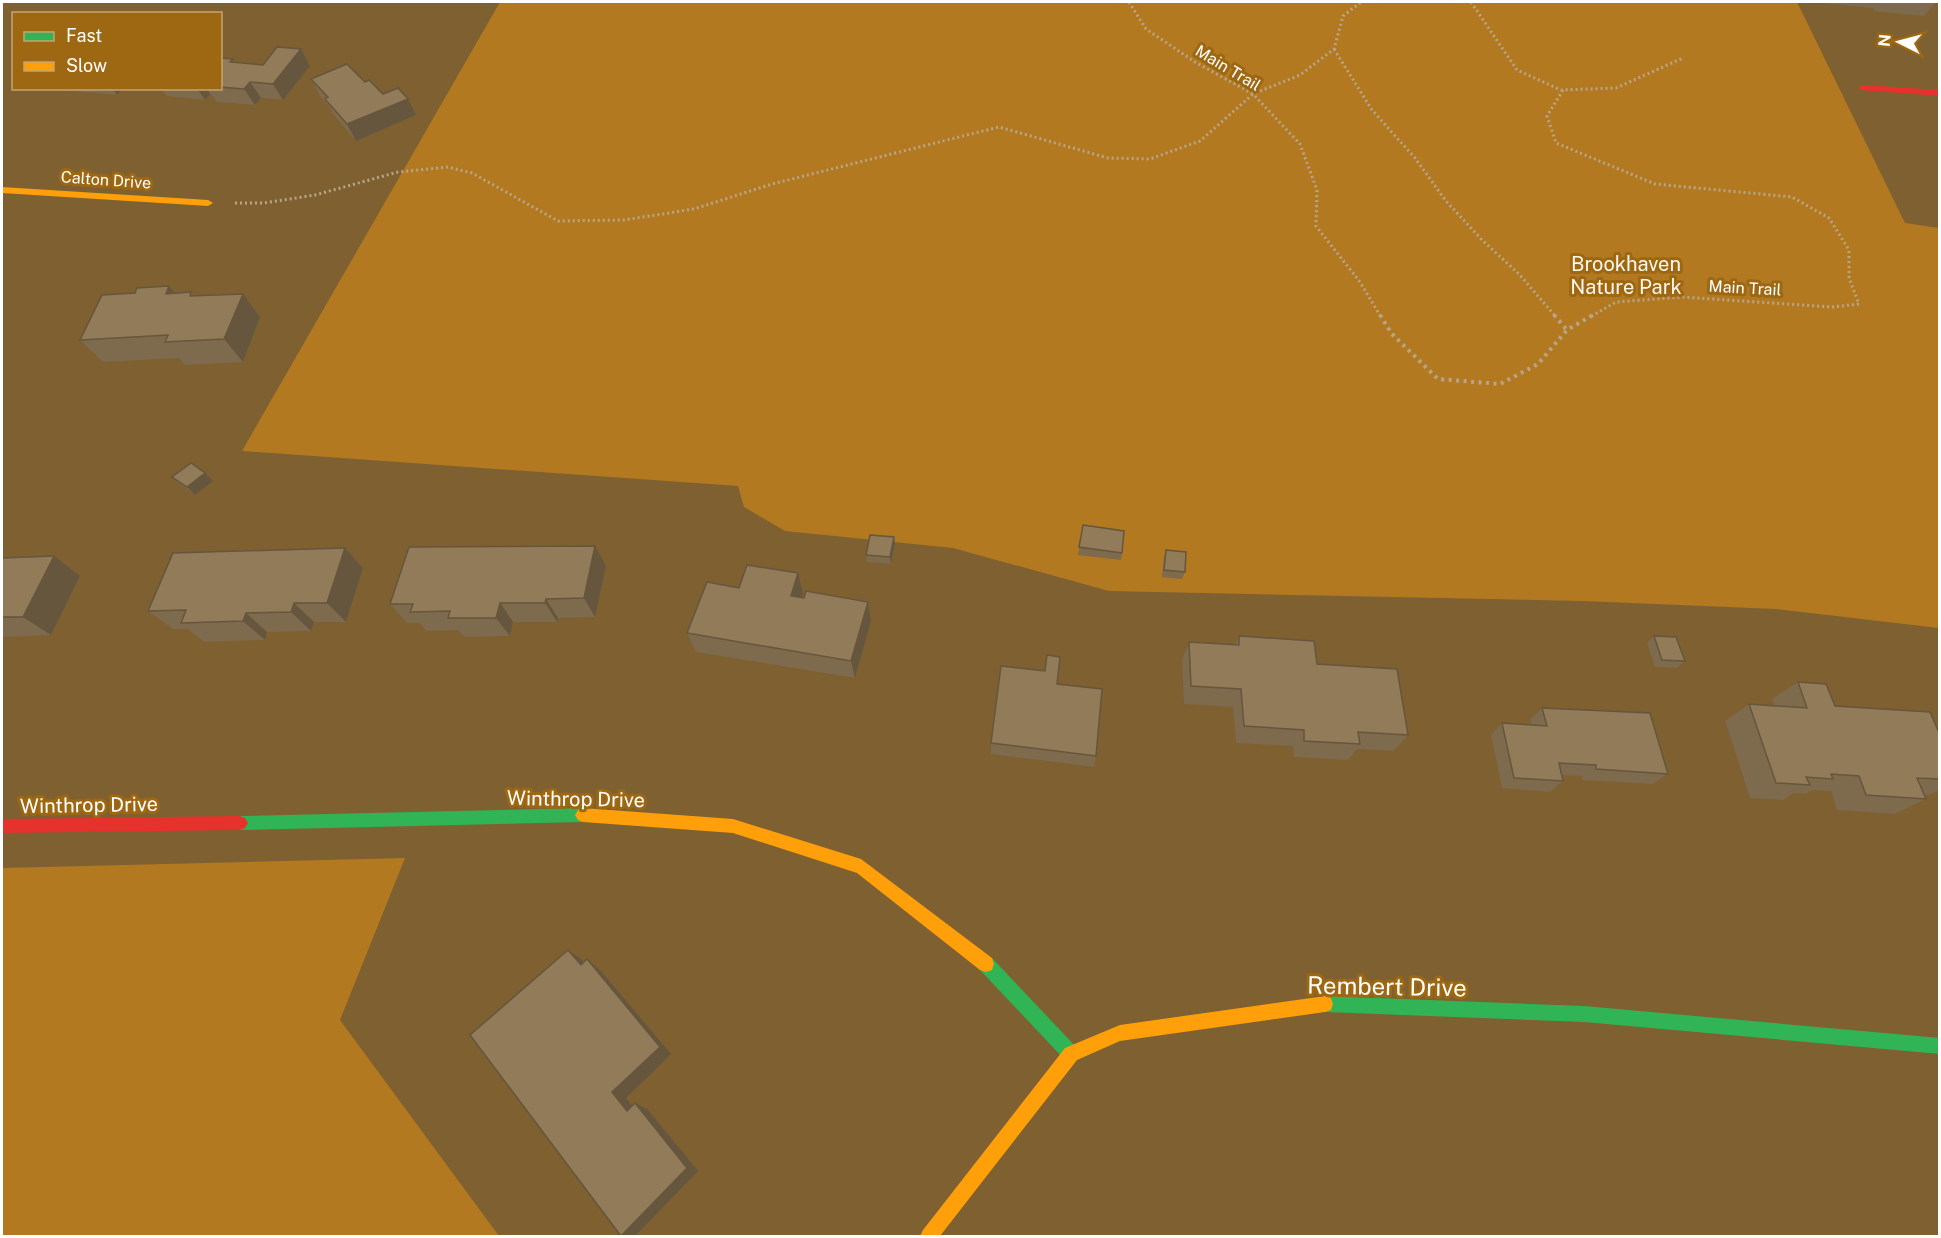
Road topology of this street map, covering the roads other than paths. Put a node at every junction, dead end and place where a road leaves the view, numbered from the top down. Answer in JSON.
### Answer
{"nodes":[{"id":1,"x":1863,"y":88,"type":"dead end"},
{"id":2,"x":1940,"y":93,"type":"edge"},
{"id":3,"x":2,"y":190,"type":"edge"},
{"id":4,"x":208,"y":203,"type":"road end"},
{"id":5,"x":2,"y":826,"type":"edge"},
{"id":6,"x":1940,"y":1046,"type":"edge"},
{"id":7,"x":1071,"y":1054,"type":"junction"},
{"id":8,"x":929,"y":1236,"type":"edge"}],
"edges":[{"from":1,"to":2,"type":"street"},
{"from":3,"to":4,"type":"street","name":"Calton Drive"},
{"from":5,"to":7,"type":"street","name":"Winthrop Drive"},
{"from":6,"to":7,"type":"street","name":"Rembert Drive"},
{"from":7,"to":8,"type":"street","name":"Rembert Drive"}]}
